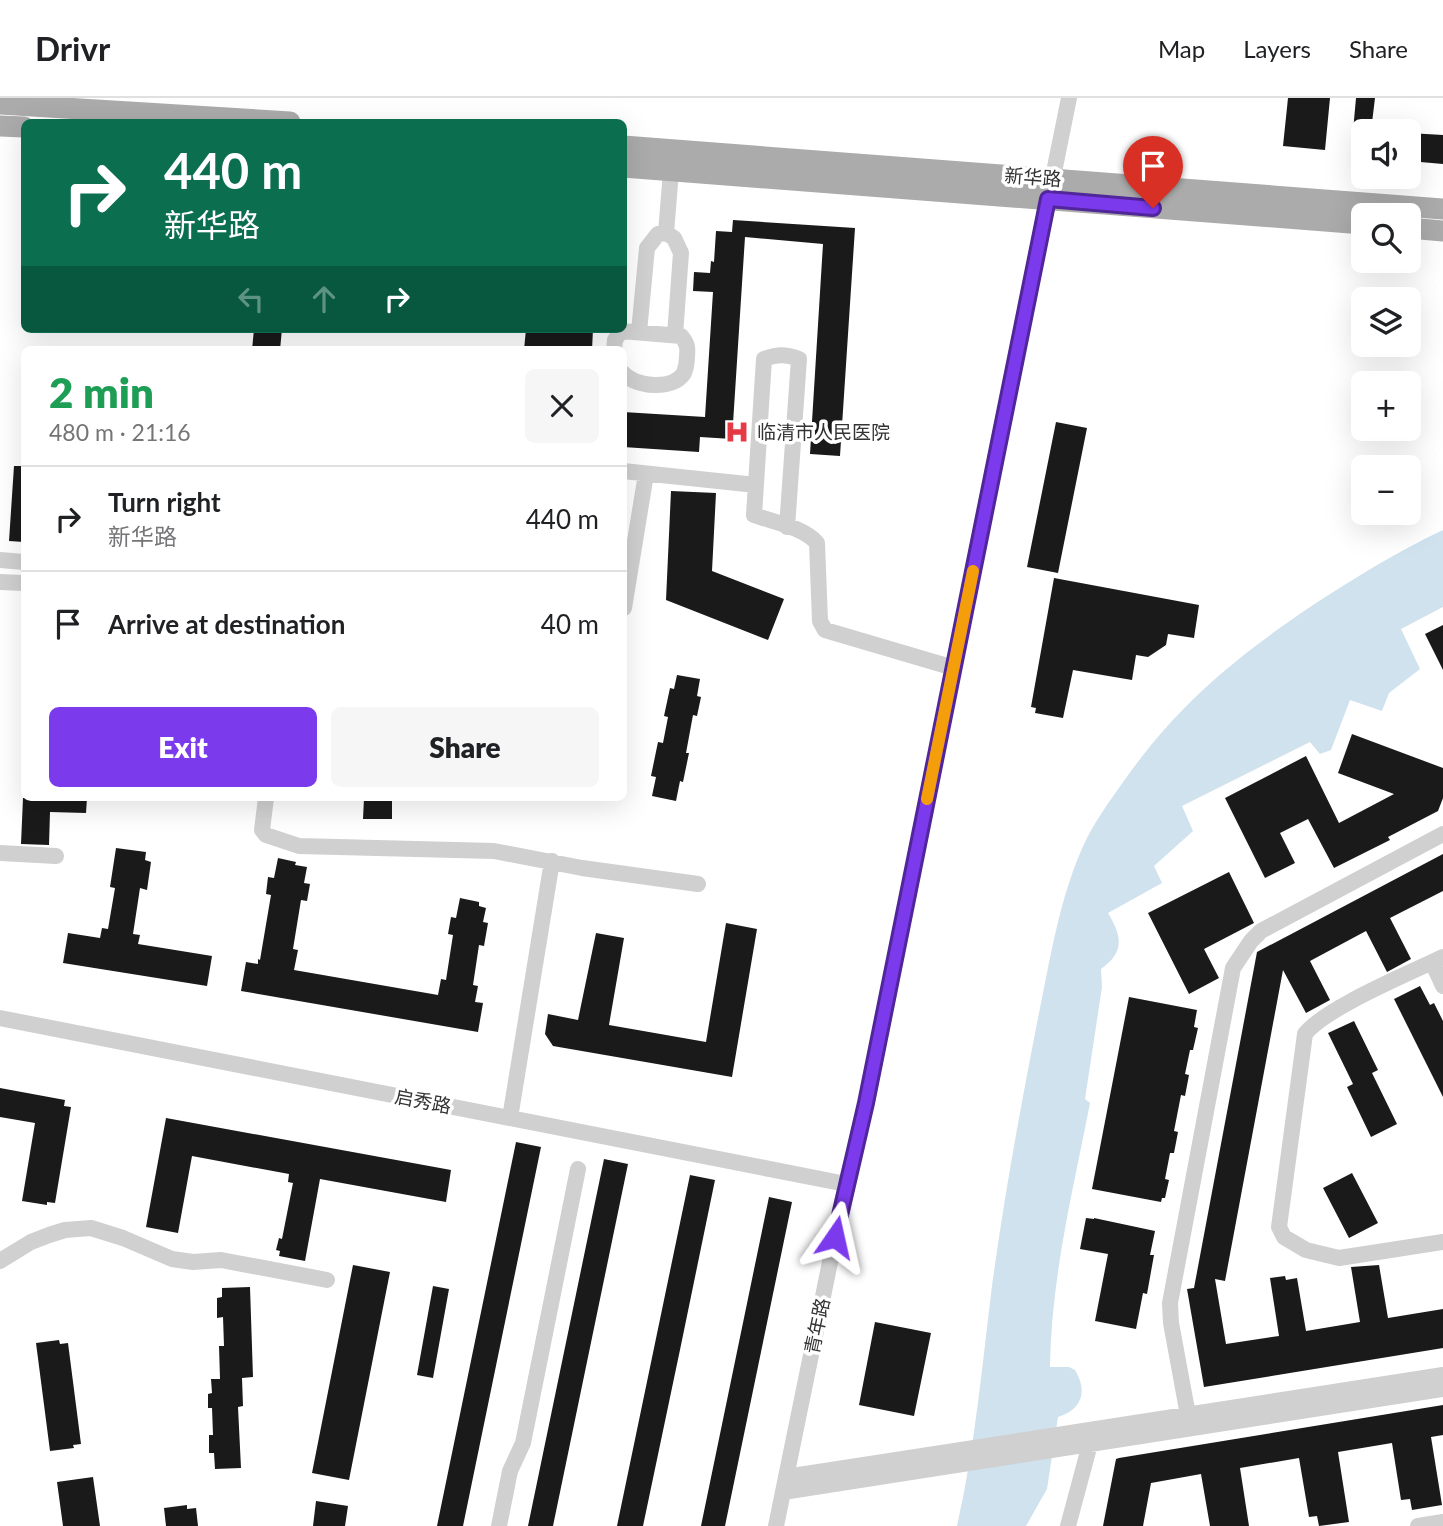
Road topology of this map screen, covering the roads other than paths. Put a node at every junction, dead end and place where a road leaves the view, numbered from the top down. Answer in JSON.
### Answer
{"nodes":[{"id":1,"x":1069,"y":98,"type":"edge"},
{"id":2,"x":0,"y":104,"type":"edge"},
{"id":3,"x":242,"y":119,"type":"edge"},
{"id":4,"x":0,"y":126,"type":"edge"},
{"id":5,"x":21,"y":127,"type":"edge"},
{"id":6,"x":627,"y":146,"type":"edge"},
{"id":7,"x":627,"y":167,"type":"edge"},
{"id":8,"x":671,"y":171,"type":"junction"},
{"id":9,"x":1053,"y":178,"type":"junction"},
{"id":10,"x":1048,"y":199,"type":"junction"},
{"id":11,"x":1443,"y":209,"type":"edge"},
{"id":12,"x":1351,"y":224,"type":"edge"},
{"id":13,"x":1421,"y":229,"type":"edge"},
{"id":14,"x":1443,"y":231,"type":"edge"},
{"id":15,"x":666,"y":233,"type":"junction"},
{"id":16,"x":627,"y":331,"type":"edge"},
{"id":17,"x":639,"y":332,"type":"junction"},
{"id":18,"x":675,"y":335,"type":"junction"},
{"id":19,"x":627,"y":378,"type":"edge"},
{"id":20,"x":627,"y":472,"type":"edge"},
{"id":21,"x":646,"y":474,"type":"junction"},
{"id":22,"x":756,"y":485,"type":"junction"},
{"id":23,"x":787,"y":527,"type":"junction"},
{"id":24,"x":0,"y":561,"type":"edge"},
{"id":25,"x":21,"y":562,"type":"edge"},
{"id":26,"x":0,"y":582,"type":"edge"},
{"id":27,"x":21,"y":583,"type":"edge"},
{"id":28,"x":627,"y":590,"type":"edge"},
{"id":29,"x":954,"y":668,"type":"junction"},
{"id":30,"x":266,"y":801,"type":"edge"},
{"id":31,"x":1443,"y":834,"type":"edge"},
{"id":32,"x":0,"y":853,"type":"edge"},
{"id":33,"x":56,"y":856,"type":"dead end"},
{"id":34,"x":552,"y":861,"type":"junction"},
{"id":35,"x":698,"y":884,"type":"dead end"},
{"id":36,"x":1437,"y":960,"type":"edge"},
{"id":37,"x":1443,"y":986,"type":"edge"},
{"id":38,"x":0,"y":1018,"type":"edge"},
{"id":39,"x":510,"y":1118,"type":"junction"},
{"id":40,"x":578,"y":1169,"type":"dead end"},
{"id":41,"x":846,"y":1184,"type":"junction"},
{"id":42,"x":1443,"y":1242,"type":"edge"},
{"id":43,"x":0,"y":1261,"type":"edge"},
{"id":44,"x":327,"y":1280,"type":"dead end"},
{"id":45,"x":1443,"y":1375,"type":"edge"},
{"id":46,"x":1443,"y":1389,"type":"edge"},
{"id":47,"x":1188,"y":1415,"type":"junction"},
{"id":48,"x":1073,"y":1440,"type":"junction"},
{"id":49,"x":1090,"y":1444,"type":"junction"},
{"id":50,"x":785,"y":1484,"type":"junction"},
{"id":51,"x":1443,"y":1522,"type":"edge"},
{"id":52,"x":499,"y":1526,"type":"edge"},
{"id":53,"x":776,"y":1526,"type":"edge"},
{"id":54,"x":1068,"y":1526,"type":"edge"},
{"id":55,"x":1418,"y":1526,"type":"edge"}],
"edges":[{"from":1,"to":9,"type":"street","name":"青年路"},
{"from":2,"to":3,"type":"main road"},
{"from":4,"to":5,"type":"main road"},
{"from":6,"to":9,"type":"main road","name":"新华路"},
{"from":7,"to":8,"type":"main road","name":"新华路"},
{"from":8,"to":10,"type":"main road","name":"新华路"},
{"from":8,"to":15,"type":"street"},
{"from":9,"to":10,"type":"street","name":"青年路"},
{"from":9,"to":11,"type":"main road","name":"新华路"},
{"from":10,"to":12,"type":"main road","name":"新华路"},
{"from":10,"to":29,"type":"street","name":"青年路"},
{"from":13,"to":14,"type":"main road"},
{"from":15,"to":17,"type":"street"},
{"from":15,"to":18,"type":"street"},
{"from":16,"to":17,"type":"street"},
{"from":17,"to":18,"type":"street"},
{"from":18,"to":19,"type":"street"},
{"from":20,"to":21,"type":"street"},
{"from":21,"to":22,"type":"street"},
{"from":21,"to":28,"type":"street"},
{"from":22,"to":23,"type":"street"},
{"from":22,"to":23,"type":"street"},
{"from":23,"to":29,"type":"street"},
{"from":24,"to":25,"type":"street"},
{"from":26,"to":27,"type":"street"},
{"from":29,"to":41,"type":"street","name":"青年路"},
{"from":30,"to":34,"type":"street"},
{"from":31,"to":47,"type":"street"},
{"from":32,"to":33,"type":"street"},
{"from":34,"to":35,"type":"street"},
{"from":34,"to":39,"type":"street"},
{"from":36,"to":37,"type":"street"},
{"from":36,"to":42,"type":"street"},
{"from":38,"to":39,"type":"street","name":"启秀路"},
{"from":39,"to":41,"type":"street","name":"启秀路"},
{"from":40,"to":52,"type":"street"},
{"from":41,"to":50,"type":"street","name":"青年路"},
{"from":43,"to":44,"type":"street"},
{"from":45,"to":47,"type":"street"},
{"from":46,"to":49,"type":"street"},
{"from":47,"to":48,"type":"street"},
{"from":48,"to":49,"type":"street"},
{"from":48,"to":50,"type":"street"},
{"from":49,"to":54,"type":"street"},
{"from":50,"to":53,"type":"street","name":"青年路"},
{"from":51,"to":55,"type":"street"}]}
